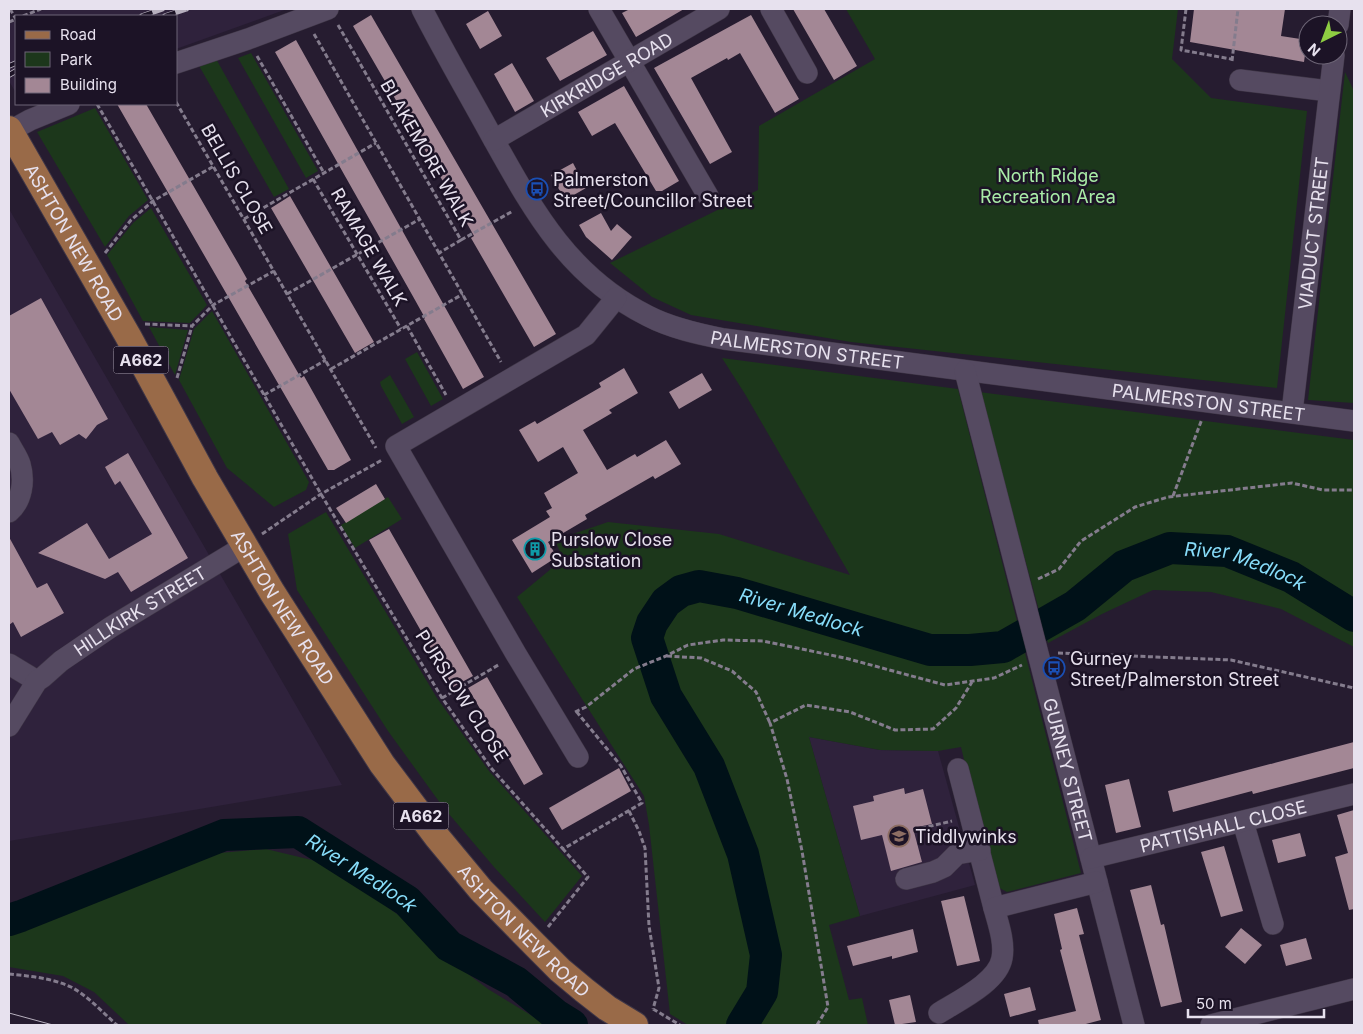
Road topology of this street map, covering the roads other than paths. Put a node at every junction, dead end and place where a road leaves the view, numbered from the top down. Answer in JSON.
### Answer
{"nodes":[{"id":1,"x":328,"y":9,"type":"edge"},
{"id":2,"x":422,"y":9,"type":"edge"},
{"id":3,"x":599,"y":9,"type":"edge"},
{"id":4,"x":719,"y":9,"type":"edge"},
{"id":5,"x":771,"y":9,"type":"edge"},
{"id":6,"x":630,"y":61,"type":"junction"},
{"id":7,"x":178,"y":63,"type":"edge"},
{"id":8,"x":1333,"y":65,"type":"edge"},
{"id":9,"x":808,"y":72,"type":"dead end"},
{"id":10,"x":1240,"y":80,"type":"road end"},
{"id":11,"x":1329,"y":91,"type":"junction"},
{"id":12,"x":67,"y":105,"type":"edge"},
{"id":13,"x":9,"y":130,"type":"edge"},
{"id":14,"x":494,"y":140,"type":"junction"},
{"id":15,"x":708,"y":196,"type":"dead end"},
{"id":16,"x":616,"y":298,"type":"junction"},
{"id":17,"x":965,"y":371,"type":"junction"},
{"id":18,"x":1292,"y":412,"type":"junction"},
{"id":19,"x":1354,"y":421,"type":"edge"},
{"id":20,"x":9,"y":443,"type":"edge"},
{"id":21,"x":9,"y":512,"type":"edge"},
{"id":22,"x":245,"y":546,"type":"junction"},
{"id":23,"x":9,"y":664,"type":"edge"},
{"id":24,"x":37,"y":681,"type":"junction"},
{"id":25,"x":9,"y":726,"type":"edge"},
{"id":26,"x":578,"y":757,"type":"dead end"},
{"id":27,"x":958,"y":769,"type":"dead end"},
{"id":28,"x":1354,"y":794,"type":"edge"},
{"id":29,"x":1243,"y":822,"type":"junction"},
{"id":30,"x":980,"y":850,"type":"junction"},
{"id":31,"x":1092,"y":858,"type":"junction"},
{"id":32,"x":906,"y":879,"type":"dead end"},
{"id":33,"x":1097,"y":882,"type":"junction"},
{"id":34,"x":994,"y":908,"type":"junction"},
{"id":35,"x":1273,"y":924,"type":"dead end"},
{"id":36,"x":1354,"y":989,"type":"edge"},
{"id":37,"x":939,"y":1013,"type":"dead end"},
{"id":38,"x":644,"y":1017,"type":"edge"},
{"id":39,"x":1134,"y":1025,"type":"edge"},
{"id":40,"x":1211,"y":1025,"type":"edge"}],
"edges":[{"from":1,"to":7,"type":"street"},
{"from":2,"to":14,"type":"street","name":"PALMERSTON STREET"},
{"from":3,"to":6,"type":"street"},
{"from":4,"to":6,"type":"street","name":"KIRKRIDGE ROAD"},
{"from":5,"to":9,"type":"street"},
{"from":6,"to":14,"type":"street","name":"KIRKRIDGE ROAD"},
{"from":6,"to":15,"type":"street"},
{"from":8,"to":11,"type":"street","name":"VIADUCT STREET"},
{"from":10,"to":11,"type":"street"},
{"from":11,"to":18,"type":"street","name":"VIADUCT STREET"},
{"from":12,"to":13,"type":"street"},
{"from":13,"to":22,"type":"main road","name":"ASHTON NEW ROAD","number":"A662"},
{"from":14,"to":16,"type":"street","name":"PALMERSTON STREET"},
{"from":16,"to":17,"type":"street","name":"PALMERSTON STREET"},
{"from":16,"to":26,"type":"street"},
{"from":17,"to":18,"type":"street","name":"PALMERSTON STREET"},
{"from":17,"to":31,"type":"street","name":"GURNEY STREET"},
{"from":18,"to":19,"type":"street","name":"PALMERSTON STREET"},
{"from":20,"to":21,"type":"street"},
{"from":22,"to":24,"type":"street","name":"HILLKIRK STREET"},
{"from":22,"to":38,"type":"main road","name":"ASHTON NEW ROAD","number":"A662"},
{"from":23,"to":24,"type":"street"},
{"from":24,"to":25,"type":"street","name":"HILLKIRK STREET"},
{"from":27,"to":30,"type":"street"},
{"from":28,"to":29,"type":"street","name":"PATTISHALL CLOSE"},
{"from":29,"to":31,"type":"street","name":"PATTISHALL CLOSE"},
{"from":29,"to":35,"type":"street"},
{"from":30,"to":32,"type":"street"},
{"from":30,"to":34,"type":"street"},
{"from":31,"to":33,"type":"street","name":"GURNEY STREET"},
{"from":33,"to":34,"type":"street"},
{"from":33,"to":39,"type":"street","name":"GURNEY STREET"},
{"from":34,"to":37,"type":"street"},
{"from":36,"to":40,"type":"street"}]}
